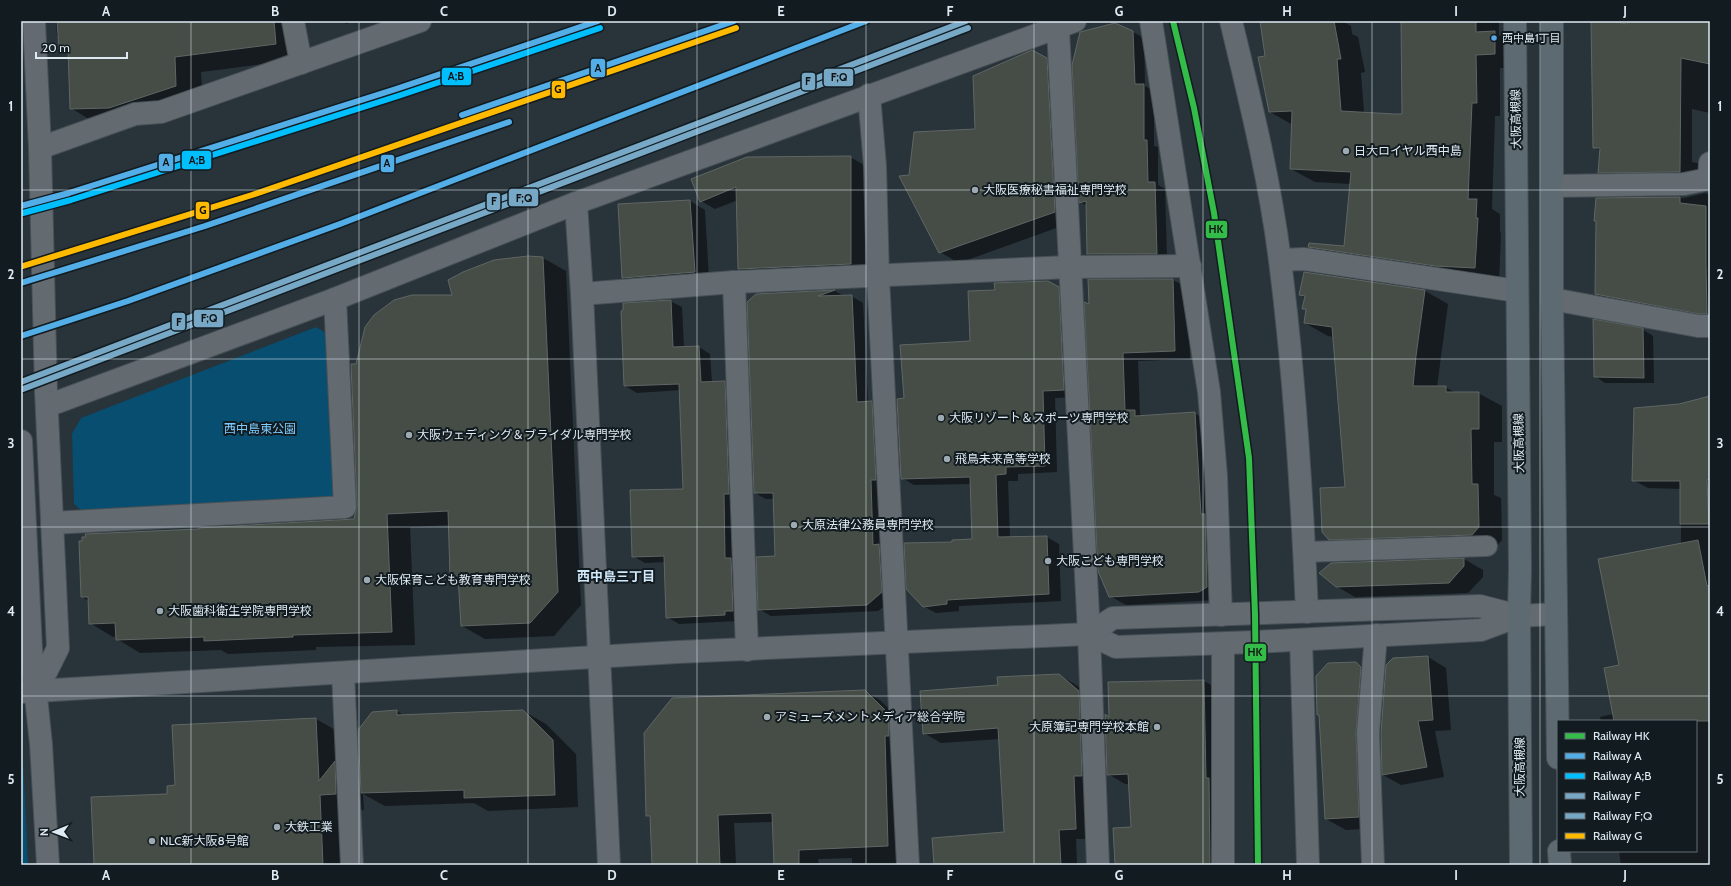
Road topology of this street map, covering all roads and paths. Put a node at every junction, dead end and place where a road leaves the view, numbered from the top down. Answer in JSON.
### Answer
{"nodes":[{"id":1,"x":34,"y":21,"type":"edge"},
{"id":2,"x":293,"y":21,"type":"edge"},
{"id":3,"x":420,"y":21,"type":"edge"},
{"id":4,"x":1151,"y":21,"type":"edge"},
{"id":5,"x":1231,"y":21,"type":"edge"},
{"id":6,"x":1515,"y":21,"type":"edge"},
{"id":7,"x":1552,"y":21,"type":"edge"},
{"id":8,"x":1066,"y":25,"type":"edge"},
{"id":9,"x":301,"y":63,"type":"junction"},
{"id":10,"x":869,"y":95,"type":"junction"},
{"id":11,"x":40,"y":148,"type":"junction"},
{"id":12,"x":1710,"y":163,"type":"edge"},
{"id":13,"x":1552,"y":186,"type":"junction"},
{"id":14,"x":576,"y":203,"type":"junction"},
{"id":15,"x":1280,"y":260,"type":"junction"},
{"id":16,"x":1190,"y":266,"type":"junction"},
{"id":17,"x":1069,"y":267,"type":"junction"},
{"id":18,"x":878,"y":277,"type":"junction"},
{"id":19,"x":734,"y":282,"type":"junction"},
{"id":20,"x":1517,"y":291,"type":"junction"},
{"id":21,"x":582,"y":294,"type":"junction"},
{"id":22,"x":335,"y":299,"type":"junction"},
{"id":23,"x":1552,"y":299,"type":"junction"},
{"id":24,"x":1706,"y":331,"type":"edge"},
{"id":25,"x":47,"y":406,"type":"junction"},
{"id":26,"x":21,"y":441,"type":"edge"},
{"id":27,"x":52,"y":523,"type":"junction"},
{"id":28,"x":1487,"y":546,"type":"dead end"},
{"id":29,"x":1304,"y":552,"type":"junction"},
{"id":30,"x":1307,"y":612,"type":"junction"},
{"id":31,"x":1555,"y":614,"type":"junction"},
{"id":32,"x":1221,"y":615,"type":"junction"},
{"id":33,"x":1519,"y":616,"type":"junction"},
{"id":34,"x":1089,"y":634,"type":"junction"},
{"id":35,"x":1376,"y":635,"type":"junction"},
{"id":36,"x":1301,"y":640,"type":"junction"},
{"id":37,"x":897,"y":643,"type":"junction"},
{"id":38,"x":1223,"y":644,"type":"junction"},
{"id":39,"x":747,"y":650,"type":"junction"},
{"id":40,"x":598,"y":657,"type":"junction"},
{"id":41,"x":343,"y":673,"type":"junction"},
{"id":42,"x":29,"y":692,"type":"edge"},
{"id":43,"x":1557,"y":720,"type":"edge"},
{"id":44,"x":1559,"y":852,"type":"edge"},
{"id":45,"x":48,"y":865,"type":"edge"},
{"id":46,"x":352,"y":865,"type":"edge"},
{"id":47,"x":609,"y":865,"type":"edge"},
{"id":48,"x":908,"y":865,"type":"edge"},
{"id":49,"x":1098,"y":865,"type":"edge"},
{"id":50,"x":1223,"y":865,"type":"edge"},
{"id":51,"x":1308,"y":865,"type":"edge"},
{"id":52,"x":1373,"y":865,"type":"edge"},
{"id":53,"x":1520,"y":865,"type":"edge"},
{"id":54,"x":1560,"y":865,"type":"edge"}],
"edges":[{"from":1,"to":11,"type":"street"},
{"from":2,"to":9,"type":"street"},
{"from":3,"to":9,"type":"street"},
{"from":4,"to":16,"type":"street"},
{"from":5,"to":15,"type":"street"},
{"from":6,"to":20,"type":"main road","name":"大阪高槻線"},
{"from":7,"to":13,"type":"main road"},
{"from":8,"to":10,"type":"street"},
{"from":8,"to":17,"type":"street"},
{"from":9,"to":11,"type":"street"},
{"from":10,"to":14,"type":"street"},
{"from":10,"to":18,"type":"street"},
{"from":11,"to":25,"type":"street"},
{"from":12,"to":13,"type":"street"},
{"from":13,"to":23,"type":"main road"},
{"from":14,"to":21,"type":"street"},
{"from":14,"to":22,"type":"street"},
{"from":15,"to":20,"type":"street"},
{"from":15,"to":29,"type":"street"},
{"from":16,"to":17,"type":"street"},
{"from":16,"to":32,"type":"street"},
{"from":17,"to":18,"type":"street"},
{"from":17,"to":34,"type":"street"},
{"from":18,"to":19,"type":"street"},
{"from":18,"to":37,"type":"street"},
{"from":19,"to":21,"type":"street"},
{"from":19,"to":39,"type":"street"},
{"from":20,"to":33,"type":"main road","name":"大阪高槻線"},
{"from":21,"to":40,"type":"street"},
{"from":22,"to":25,"type":"street"},
{"from":22,"to":27,"type":"street"},
{"from":23,"to":24,"type":"street"},
{"from":23,"to":31,"type":"main road"},
{"from":25,"to":27,"type":"street"},
{"from":26,"to":42,"type":"street"},
{"from":27,"to":42,"type":"street"},
{"from":28,"to":29,"type":"street"},
{"from":29,"to":30,"type":"street"},
{"from":30,"to":32,"type":"street"},
{"from":30,"to":33,"type":"street"},
{"from":31,"to":33,"type":"street"},
{"from":31,"to":43,"type":"main road"},
{"from":32,"to":34,"type":"street"},
{"from":33,"to":35,"type":"street"},
{"from":33,"to":53,"type":"main road","name":"大阪高槻線"},
{"from":34,"to":37,"type":"street"},
{"from":34,"to":38,"type":"street"},
{"from":34,"to":49,"type":"street"},
{"from":35,"to":36,"type":"street"},
{"from":35,"to":52,"type":"street"},
{"from":36,"to":38,"type":"street"},
{"from":36,"to":51,"type":"street"},
{"from":37,"to":39,"type":"street"},
{"from":37,"to":48,"type":"street"},
{"from":38,"to":50,"type":"street"},
{"from":39,"to":40,"type":"street"},
{"from":40,"to":41,"type":"street"},
{"from":40,"to":47,"type":"street"},
{"from":41,"to":42,"type":"street"},
{"from":41,"to":46,"type":"street"},
{"from":42,"to":45,"type":"street"},
{"from":44,"to":54,"type":"main road"}]}
